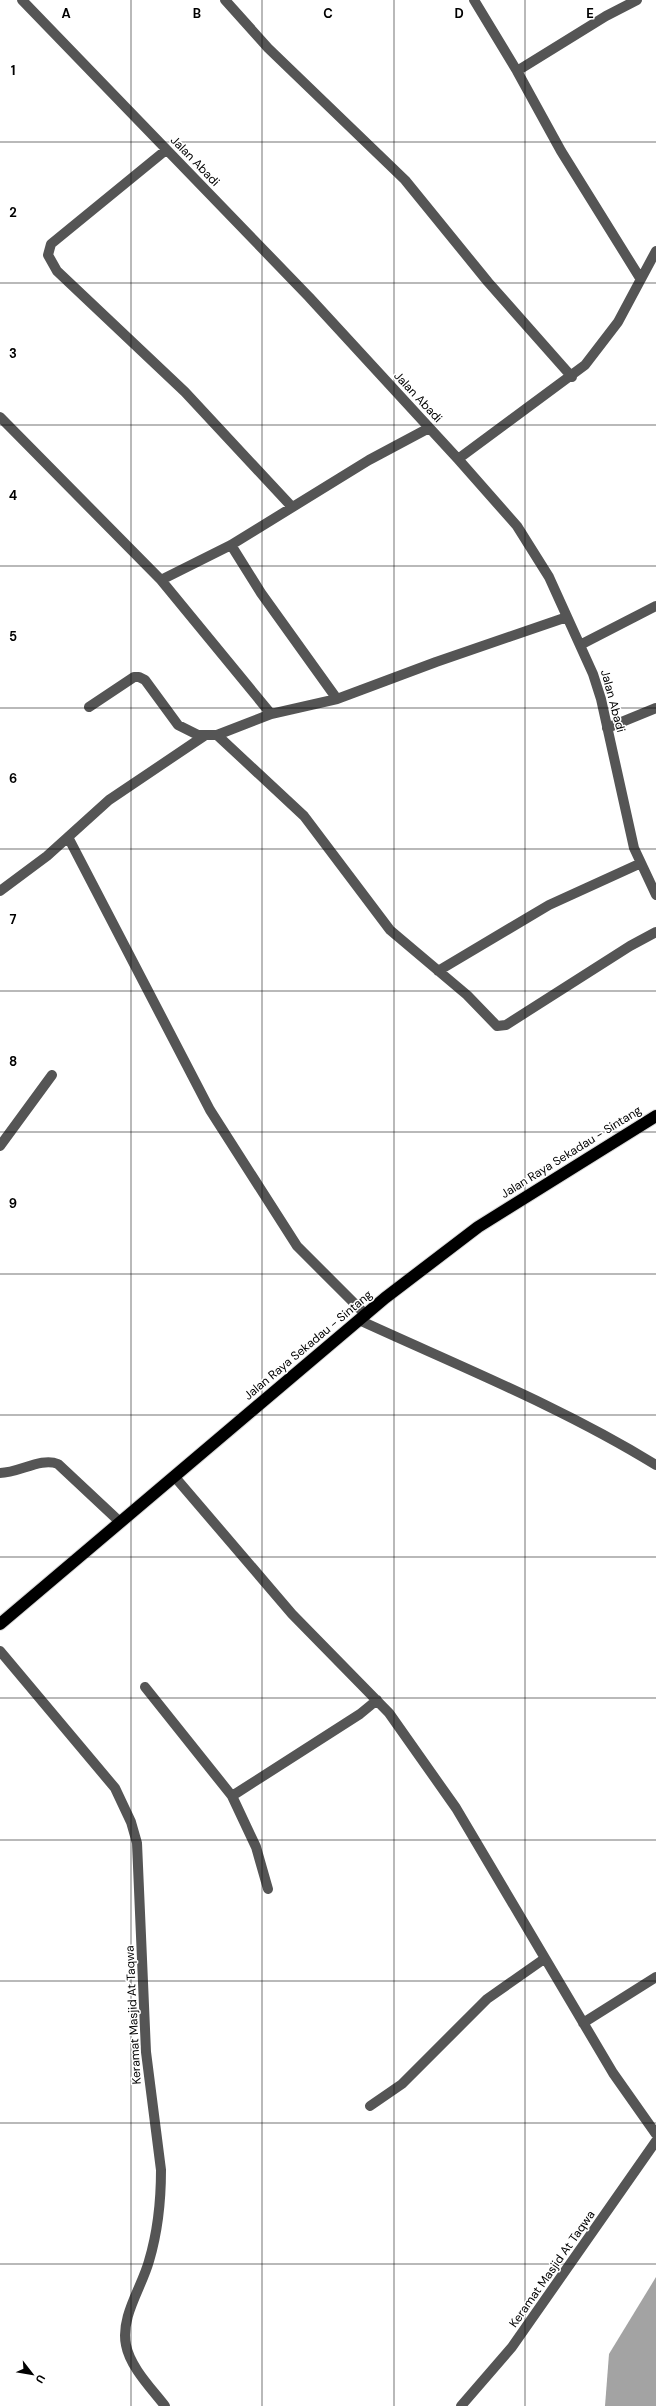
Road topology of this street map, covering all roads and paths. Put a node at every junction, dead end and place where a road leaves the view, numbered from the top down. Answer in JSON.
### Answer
{"nodes":[{"id":1,"x":22,"y":0,"type":"edge"},
{"id":2,"x":225,"y":0,"type":"edge"},
{"id":3,"x":474,"y":0,"type":"edge"},
{"id":4,"x":637,"y":0,"type":"edge"},
{"id":5,"x":517,"y":71,"type":"junction"},
{"id":6,"x":166,"y":150,"type":"junction"},
{"id":7,"x":656,"y":251,"type":"edge"},
{"id":8,"x":640,"y":278,"type":"junction"},
{"id":9,"x":572,"y":377,"type":"junction"},
{"id":10,"x":0,"y":417,"type":"edge"},
{"id":11,"x":429,"y":428,"type":"junction"},
{"id":12,"x":458,"y":459,"type":"junction"},
{"id":13,"x":292,"y":507,"type":"junction"},
{"id":14,"x":231,"y":545,"type":"junction"},
{"id":15,"x":161,"y":580,"type":"junction"},
{"id":16,"x":656,"y":606,"type":"edge"},
{"id":17,"x":567,"y":617,"type":"junction"},
{"id":18,"x":580,"y":645,"type":"junction"},
{"id":19,"x":337,"y":699,"type":"junction"},
{"id":20,"x":89,"y":707,"type":"dead end"},
{"id":21,"x":656,"y":708,"type":"edge"},
{"id":22,"x":271,"y":714,"type":"junction"},
{"id":23,"x":607,"y":728,"type":"junction"},
{"id":24,"x":217,"y":735,"type":"junction"},
{"id":25,"x":204,"y":736,"type":"junction"},
{"id":26,"x":68,"y":837,"type":"junction"},
{"id":27,"x":640,"y":864,"type":"junction"},
{"id":28,"x":0,"y":891,"type":"edge"},
{"id":29,"x":656,"y":895,"type":"edge"},
{"id":30,"x":656,"y":932,"type":"edge"},
{"id":31,"x":438,"y":971,"type":"junction"},
{"id":32,"x":52,"y":1074,"type":"dead end"},
{"id":33,"x":656,"y":1116,"type":"edge"},
{"id":34,"x":0,"y":1146,"type":"edge"},
{"id":35,"x":362,"y":1318,"type":"junction"},
{"id":36,"x":656,"y":1465,"type":"edge"},
{"id":37,"x":0,"y":1473,"type":"edge"},
{"id":38,"x":174,"y":1476,"type":"junction"},
{"id":39,"x":120,"y":1522,"type":"junction"},
{"id":40,"x":0,"y":1624,"type":"edge"},
{"id":41,"x":0,"y":1651,"type":"edge"},
{"id":42,"x":145,"y":1687,"type":"dead end"},
{"id":43,"x":377,"y":1700,"type":"junction"},
{"id":44,"x":232,"y":1796,"type":"junction"},
{"id":45,"x":268,"y":1889,"type":"dead end"},
{"id":46,"x":544,"y":1959,"type":"junction"},
{"id":47,"x":656,"y":1977,"type":"edge"},
{"id":48,"x":582,"y":2023,"type":"junction"},
{"id":49,"x":370,"y":2106,"type":"dead end"},
{"id":50,"x":656,"y":2134,"type":"edge"},
{"id":51,"x":656,"y":2141,"type":"edge"},
{"id":52,"x":165,"y":2406,"type":"edge"},
{"id":53,"x":461,"y":2406,"type":"edge"}],
"edges":[{"from":1,"to":6,"type":"street","name":"Jalan Abadi"},
{"from":2,"to":9,"type":"street"},
{"from":3,"to":5,"type":"street"},
{"from":4,"to":5,"type":"street"},
{"from":5,"to":8,"type":"street"},
{"from":6,"to":11,"type":"street","name":"Jalan Abadi"},
{"from":6,"to":13,"type":"street"},
{"from":7,"to":8,"type":"street"},
{"from":8,"to":9,"type":"street"},
{"from":9,"to":12,"type":"street"},
{"from":10,"to":15,"type":"street"},
{"from":11,"to":12,"type":"street","name":"Jalan Abadi"},
{"from":11,"to":13,"type":"street"},
{"from":12,"to":17,"type":"street","name":"Jalan Abadi"},
{"from":13,"to":14,"type":"street"},
{"from":14,"to":15,"type":"street"},
{"from":14,"to":19,"type":"street"},
{"from":15,"to":22,"type":"street"},
{"from":16,"to":18,"type":"street"},
{"from":17,"to":18,"type":"street","name":"Jalan Abadi"},
{"from":17,"to":19,"type":"street"},
{"from":18,"to":23,"type":"street","name":"Jalan Abadi"},
{"from":19,"to":22,"type":"street"},
{"from":20,"to":25,"type":"street"},
{"from":21,"to":23,"type":"street"},
{"from":22,"to":24,"type":"street"},
{"from":23,"to":27,"type":"street","name":"Jalan Abadi"},
{"from":24,"to":25,"type":"street"},
{"from":24,"to":31,"type":"street"},
{"from":25,"to":26,"type":"street"},
{"from":26,"to":28,"type":"street"},
{"from":26,"to":35,"type":"street"},
{"from":27,"to":29,"type":"street","name":"Jalan Abadi"},
{"from":27,"to":31,"type":"street"},
{"from":30,"to":31,"type":"street"},
{"from":32,"to":34,"type":"street"},
{"from":33,"to":35,"type":"highway","name":"Jalan Raya Sekadau - Sintang"},
{"from":35,"to":36,"type":"street"},
{"from":35,"to":38,"type":"highway","name":"Jalan Raya Sekadau - Sintang"},
{"from":37,"to":39,"type":"street"},
{"from":38,"to":39,"type":"highway","name":"Jalan Raya Sekadau - Sintang"},
{"from":38,"to":43,"type":"street"},
{"from":39,"to":40,"type":"highway","name":"Jalan Raya Sekadau - Sintang"},
{"from":41,"to":52,"type":"street","name":"Keramat Masjid At Taqwa"},
{"from":42,"to":44,"type":"street"},
{"from":43,"to":44,"type":"street"},
{"from":43,"to":46,"type":"street"},
{"from":44,"to":45,"type":"street"},
{"from":46,"to":48,"type":"street"},
{"from":46,"to":49,"type":"street"},
{"from":47,"to":48,"type":"street"},
{"from":48,"to":50,"type":"street"},
{"from":51,"to":53,"type":"street","name":"Keramat Masjid At Taqwa"}]}
